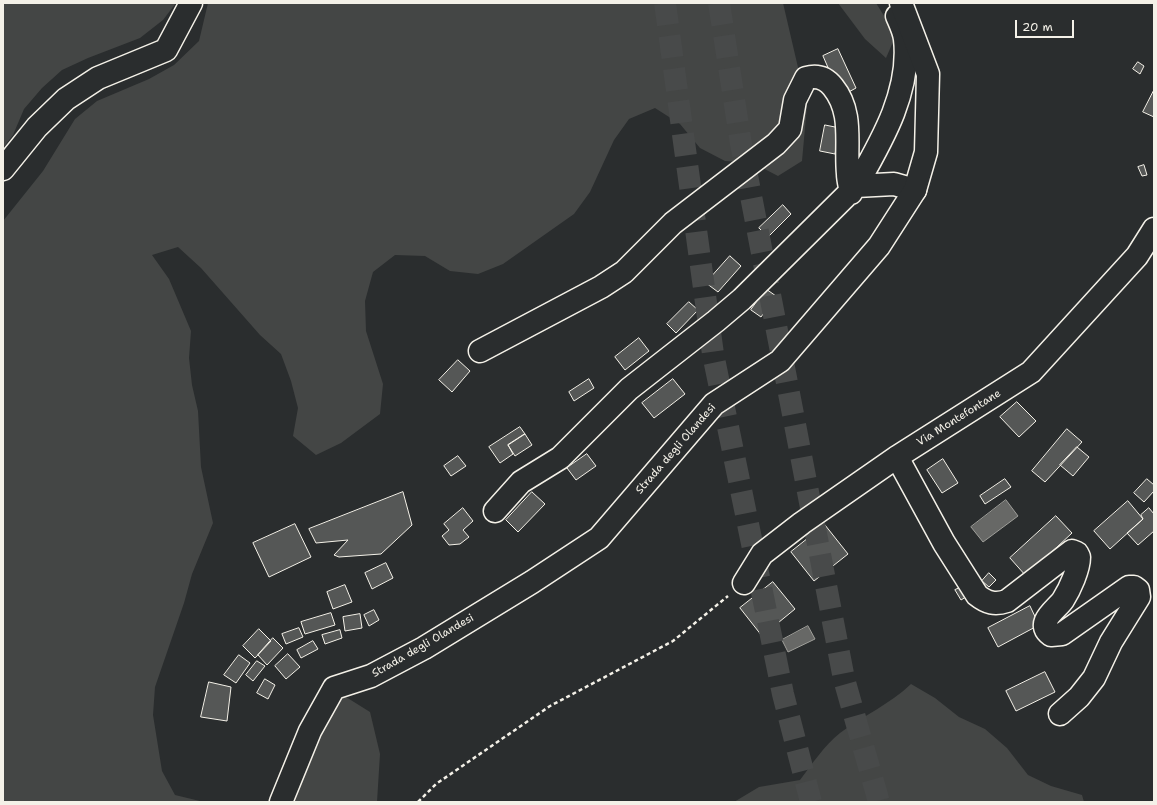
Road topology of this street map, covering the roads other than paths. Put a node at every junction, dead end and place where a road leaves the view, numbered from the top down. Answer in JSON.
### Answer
{"nodes":[{"id":1,"x":191,"y":3,"type":"edge"},
{"id":2,"x":894,"y":3,"type":"edge"},
{"id":3,"x":901,"y":3,"type":"edge"},
{"id":4,"x":3,"y":169,"type":"edge"},
{"id":5,"x":854,"y":189,"type":"junction"},
{"id":6,"x":915,"y":190,"type":"junction"},
{"id":7,"x":1154,"y":229,"type":"edge"},
{"id":8,"x":480,"y":351,"type":"dead end"},
{"id":9,"x":897,"y":457,"type":"junction"},
{"id":10,"x":495,"y":512,"type":"dead end"},
{"id":11,"x":744,"y":583,"type":"road end"},
{"id":12,"x":1060,"y":714,"type":"dead end"},
{"id":13,"x":281,"y":802,"type":"edge"}],
"edges":[{"from":1,"to":4,"type":"street"},
{"from":2,"to":5,"type":"street"},
{"from":3,"to":6,"type":"street","name":"Strada degli Olandesi"},
{"from":5,"to":6,"type":"street"},
{"from":5,"to":8,"type":"street"},
{"from":5,"to":10,"type":"street"},
{"from":6,"to":13,"type":"street","name":"Strada degli Olandesi"},
{"from":7,"to":9,"type":"street","name":"Via Montefontane"},
{"from":9,"to":11,"type":"street","name":"Via Montefontane"},
{"from":9,"to":12,"type":"street"}]}
